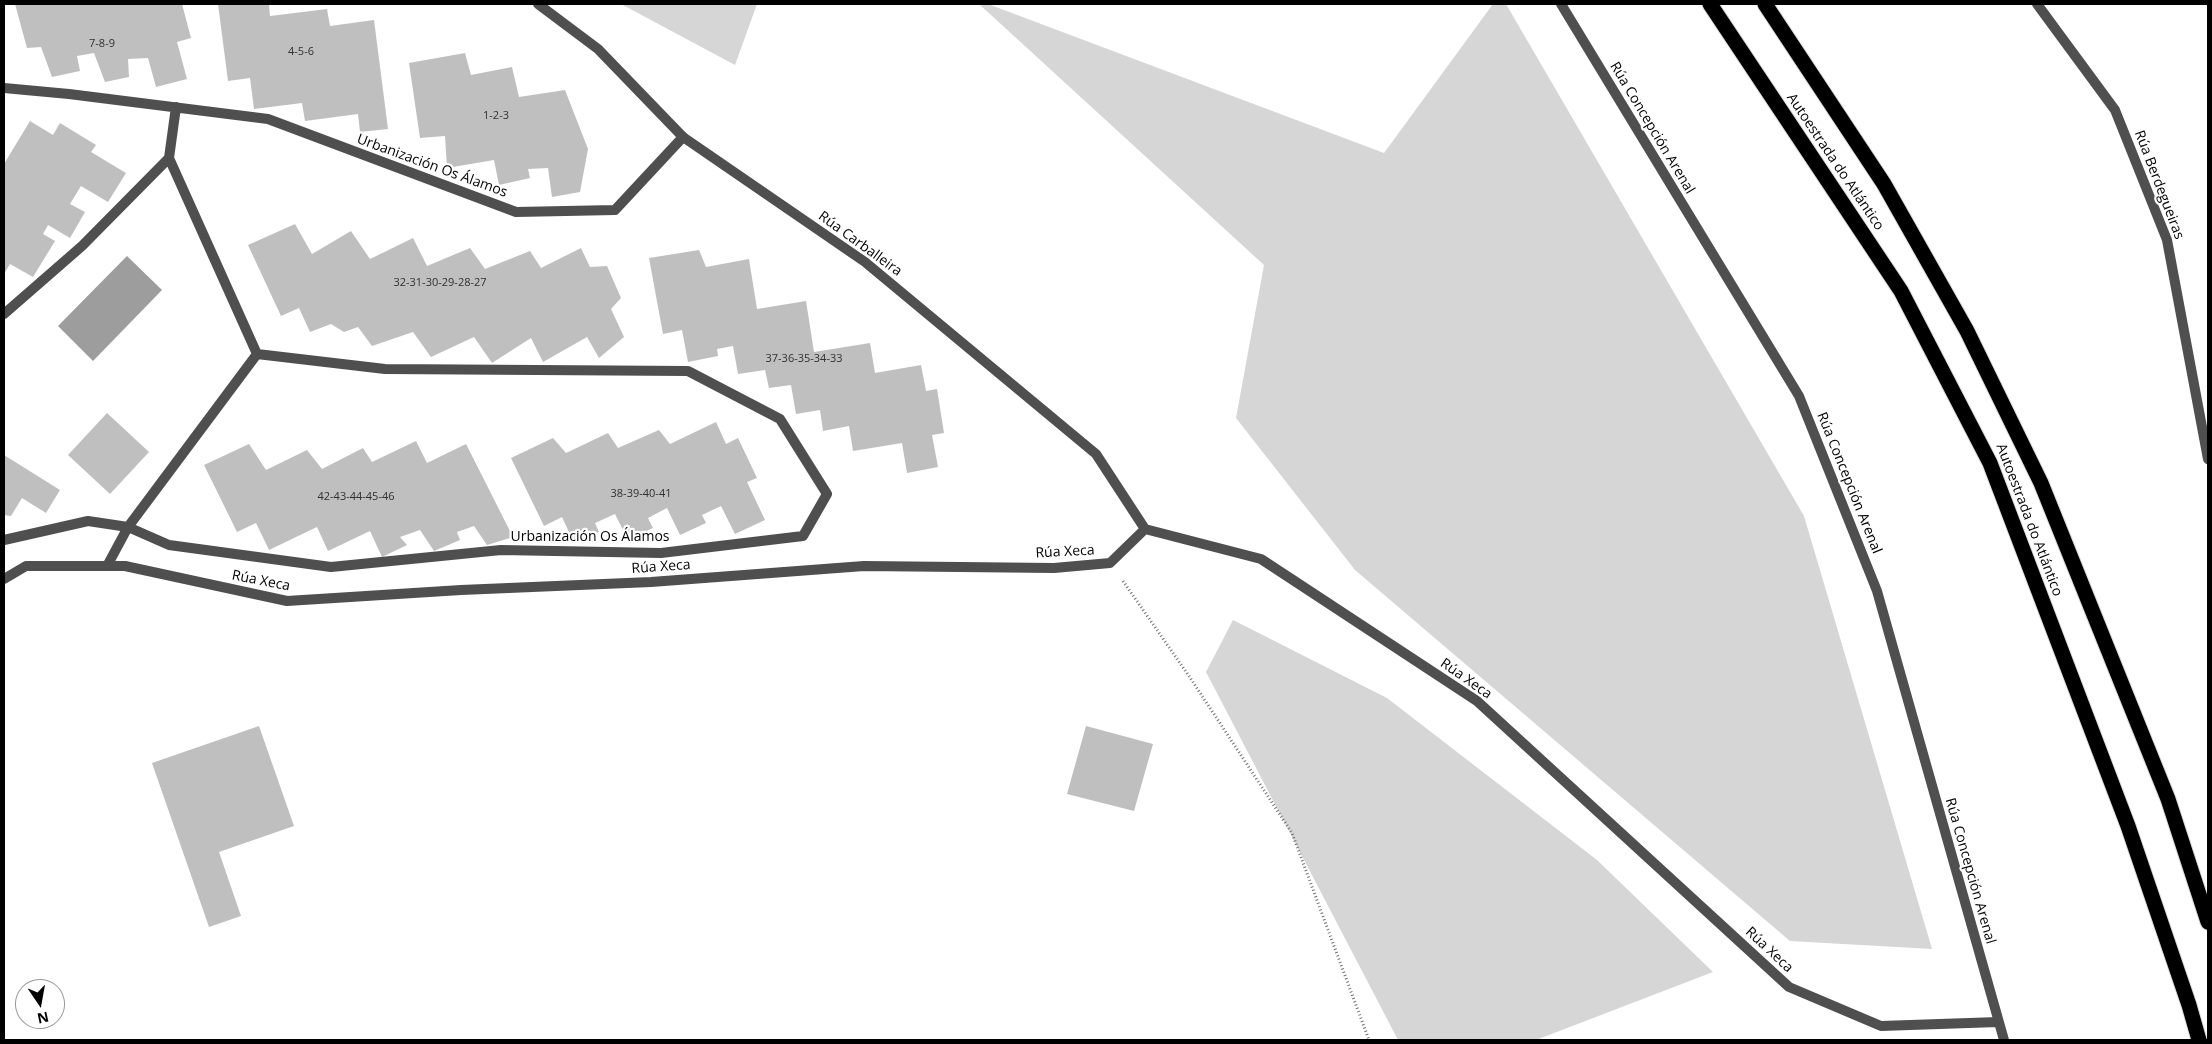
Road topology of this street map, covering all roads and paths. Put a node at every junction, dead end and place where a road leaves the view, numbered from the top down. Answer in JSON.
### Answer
{"nodes":[{"id":1,"x":538,"y":4,"type":"edge"},
{"id":2,"x":1561,"y":4,"type":"edge"},
{"id":3,"x":1710,"y":4,"type":"edge"},
{"id":4,"x":1765,"y":4,"type":"edge"},
{"id":5,"x":2037,"y":4,"type":"edge"},
{"id":6,"x":4,"y":88,"type":"edge"},
{"id":7,"x":176,"y":107,"type":"junction"},
{"id":8,"x":683,"y":137,"type":"junction"},
{"id":9,"x":169,"y":158,"type":"junction"},
{"id":10,"x":4,"y":314,"type":"edge"},
{"id":11,"x":257,"y":354,"type":"junction"},
{"id":12,"x":2208,"y":459,"type":"edge"},
{"id":13,"x":128,"y":527,"type":"junction"},
{"id":14,"x":1146,"y":529,"type":"junction"},
{"id":15,"x":4,"y":540,"type":"edge"},
{"id":16,"x":1110,"y":564,"type":"junction"},
{"id":17,"x":107,"y":566,"type":"junction"},
{"id":18,"x":4,"y":579,"type":"edge"},
{"id":19,"x":2208,"y":922,"type":"edge"},
{"id":20,"x":1998,"y":1022,"type":"junction"},
{"id":21,"x":1369,"y":1040,"type":"edge"},
{"id":22,"x":2004,"y":1040,"type":"edge"},
{"id":23,"x":2199,"y":1040,"type":"edge"}],
"edges":[{"from":1,"to":8,"type":"street","name":"Rúa Carballeira"},
{"from":2,"to":20,"type":"street","name":"Rúa Concepción Arenal"},
{"from":3,"to":23,"type":"highway","name":"Autoestrada do Atlántico"},
{"from":4,"to":19,"type":"highway","name":"Autoestrada do Atlántico"},
{"from":5,"to":12,"type":"street","name":"Rúa Berdegueiras"},
{"from":6,"to":7,"type":"street","name":"Urbanización Os Álamos"},
{"from":7,"to":8,"type":"street","name":"Urbanización Os Álamos"},
{"from":7,"to":9,"type":"street"},
{"from":8,"to":14,"type":"street","name":"Rúa Carballeira"},
{"from":9,"to":10,"type":"street"},
{"from":9,"to":11,"type":"street"},
{"from":11,"to":13,"type":"street"},
{"from":11,"to":13,"type":"street","name":"Urbanización Os Álamos"},
{"from":13,"to":15,"type":"street","name":"Urbanización Os Álamos"},
{"from":13,"to":17,"type":"street"},
{"from":14,"to":16,"type":"street","name":"Rúa Xeca"},
{"from":14,"to":20,"type":"street","name":"Rúa Xeca"},
{"from":16,"to":17,"type":"street","name":"Rúa Xeca"},
{"from":16,"to":21,"type":"path"},
{"from":17,"to":18,"type":"street","name":"Rúa Xeca"},
{"from":20,"to":22,"type":"street"}]}
